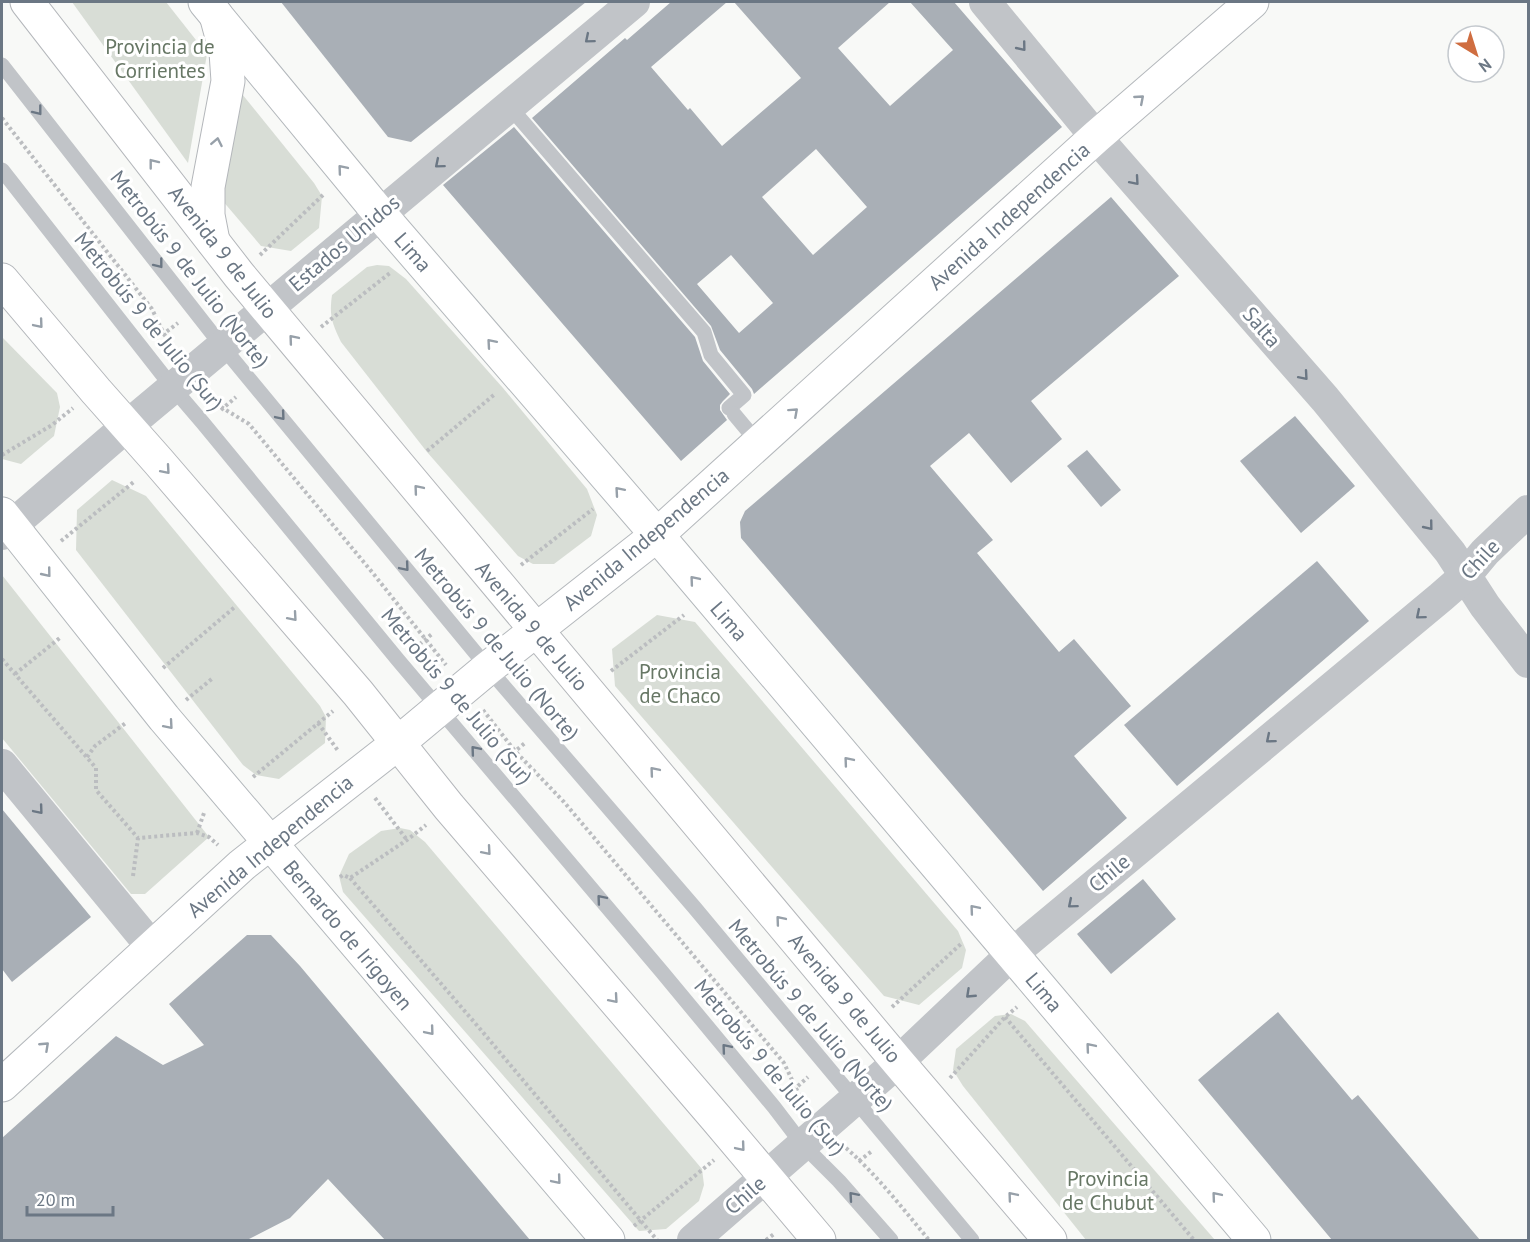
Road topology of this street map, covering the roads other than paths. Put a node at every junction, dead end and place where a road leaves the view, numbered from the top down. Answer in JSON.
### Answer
{"nodes":[{"id":1,"x":27,"y":2,"type":"edge"},
{"id":2,"x":634,"y":2,"type":"edge"},
{"id":3,"x":985,"y":2,"type":"edge"},
{"id":4,"x":1252,"y":2,"type":"edge"},
{"id":5,"x":210,"y":8,"type":"edge"},
{"id":6,"x":2,"y":65,"type":"edge"},
{"id":7,"x":509,"y":106,"type":"junction"},
{"id":8,"x":1096,"y":137,"type":"junction"},
{"id":9,"x":2,"y":170,"type":"edge"},
{"id":10,"x":380,"y":214,"type":"junction"},
{"id":11,"x":213,"y":241,"type":"junction"},
{"id":12,"x":2,"y":280,"type":"edge"},
{"id":13,"x":267,"y":308,"type":"junction"},
{"id":14,"x":222,"y":346,"type":"junction"},
{"id":15,"x":173,"y":388,"type":"junction"},
{"id":16,"x":127,"y":426,"type":"junction"},
{"id":17,"x":759,"y":444,"type":"junction"},
{"id":18,"x":1528,"y":511,"type":"edge"},
{"id":19,"x":5,"y":525,"type":"edge"},
{"id":20,"x":657,"y":536,"type":"junction"},
{"id":21,"x":1465,"y":576,"type":"junction"},
{"id":22,"x":536,"y":631,"type":"junction"},
{"id":23,"x":1528,"y":662,"type":"edge"},
{"id":24,"x":488,"y":668,"type":"junction"},
{"id":25,"x":440,"y":709,"type":"junction"},
{"id":26,"x":398,"y":743,"type":"junction"},
{"id":27,"x":2,"y":765,"type":"edge"},
{"id":28,"x":270,"y":843,"type":"junction"},
{"id":29,"x":152,"y":947,"type":"junction"},
{"id":30,"x":1012,"y":954,"type":"junction"},
{"id":31,"x":898,"y":1062,"type":"junction"},
{"id":32,"x":2,"y":1086,"type":"edge"},
{"id":33,"x":855,"y":1099,"type":"junction"},
{"id":34,"x":803,"y":1144,"type":"junction"},
{"id":35,"x":766,"y":1176,"type":"junction"},
{"id":36,"x":620,"y":1234,"type":"edge"},
{"id":37,"x":693,"y":1240,"type":"edge"},
{"id":38,"x":819,"y":1240,"type":"edge"},
{"id":39,"x":891,"y":1240,"type":"edge"},
{"id":40,"x":972,"y":1240,"type":"edge"},
{"id":41,"x":1050,"y":1240,"type":"edge"},
{"id":42,"x":1254,"y":1240,"type":"edge"}],
"edges":[{"from":11,"to":1,"type":"main road","name":"Avenida 9 de Julio","one_way":true},
{"from":2,"to":7,"type":"street","name":"Estados Unidos","one_way":true},
{"from":3,"to":8,"type":"street","name":"Salta","one_way":true},
{"from":8,"to":4,"type":"main road","name":"Avenida Independencia","one_way":true},
{"from":10,"to":5,"type":"main road","name":"Lima","one_way":true},
{"from":11,"to":5,"type":"main road","one_way":true},
{"from":6,"to":14,"type":"lane","name":"Metrobús 9 de Julio (Norte)","one_way":true},
{"from":7,"to":10,"type":"street","name":"Estados Unidos","one_way":true},
{"from":7,"to":17,"type":"lane"},
{"from":17,"to":8,"type":"main road","name":"Avenida Independencia","one_way":true},
{"from":8,"to":21,"type":"street","name":"Salta","one_way":true},
{"from":9,"to":15,"type":"lane","name":"Metrobús 9 de Julio (Sur)"},
{"from":10,"to":13,"type":"street","name":"Estados Unidos"},
{"from":20,"to":10,"type":"main road","name":"Lima","one_way":true},
{"from":11,"to":13,"type":"main road","name":"Avenida 9 de Julio"},
{"from":12,"to":16,"type":"main road","one_way":true},
{"from":13,"to":14,"type":"street","name":"Estados Unidos"},
{"from":22,"to":13,"type":"main road","name":"Avenida 9 de Julio","one_way":true},
{"from":14,"to":15,"type":"street","name":"Estados Unidos"},
{"from":14,"to":24,"type":"lane","name":"Metrobús 9 de Julio (Norte)","one_way":true},
{"from":15,"to":16,"type":"street","name":"Estados Unidos"},
{"from":15,"to":25,"type":"lane","name":"Metrobús 9 de Julio (Sur)"},
{"from":16,"to":19,"type":"street","name":"Estados Unidos"},
{"from":16,"to":26,"type":"main road","one_way":true},
{"from":17,"to":20,"type":"main road","name":"Avenida Independencia"},
{"from":18,"to":21,"type":"street","name":"Chile"},
{"from":19,"to":28,"type":"main road","name":"Bernardo de Irigoyen","one_way":true},
{"from":20,"to":22,"type":"main road","name":"Avenida Independencia"},
{"from":30,"to":20,"type":"main road","name":"Lima","one_way":true},
{"from":21,"to":23,"type":"street","name":"Salta"},
{"from":21,"to":30,"type":"street","name":"Chile","one_way":true},
{"from":22,"to":24,"type":"main road","name":"Avenida Independencia"},
{"from":31,"to":22,"type":"main road","name":"Avenida 9 de Julio","one_way":true},
{"from":24,"to":25,"type":"main road","name":"Avenida Independencia"},
{"from":24,"to":33,"type":"lane","name":"Metrobús 9 de Julio (Norte)"},
{"from":25,"to":26,"type":"main road","name":"Avenida Independencia"},
{"from":34,"to":25,"type":"lane","name":"Metrobús 9 de Julio (Sur)","one_way":true},
{"from":26,"to":28,"type":"main road","name":"Avenida Independencia"},
{"from":26,"to":35,"type":"main road","one_way":true},
{"from":27,"to":29,"type":"street","one_way":true},
{"from":28,"to":29,"type":"main road","name":"Avenida Independencia"},
{"from":28,"to":36,"type":"main road","name":"Bernardo de Irigoyen","one_way":true},
{"from":32,"to":29,"type":"main road","name":"Avenida Independencia","one_way":true},
{"from":30,"to":31,"type":"street","name":"Chile","one_way":true},
{"from":42,"to":30,"type":"main road","name":"Lima","one_way":true},
{"from":31,"to":33,"type":"street","name":"Chile"},
{"from":41,"to":31,"type":"main road","name":"Avenida 9 de Julio","one_way":true},
{"from":33,"to":34,"type":"street","name":"Chile"},
{"from":33,"to":40,"type":"lane","name":"Metrobús 9 de Julio (Norte)"},
{"from":34,"to":35,"type":"street","name":"Chile"},
{"from":39,"to":34,"type":"lane","name":"Metrobús 9 de Julio (Sur)","one_way":true},
{"from":35,"to":37,"type":"street","name":"Chile"},
{"from":35,"to":38,"type":"main road"}]}
